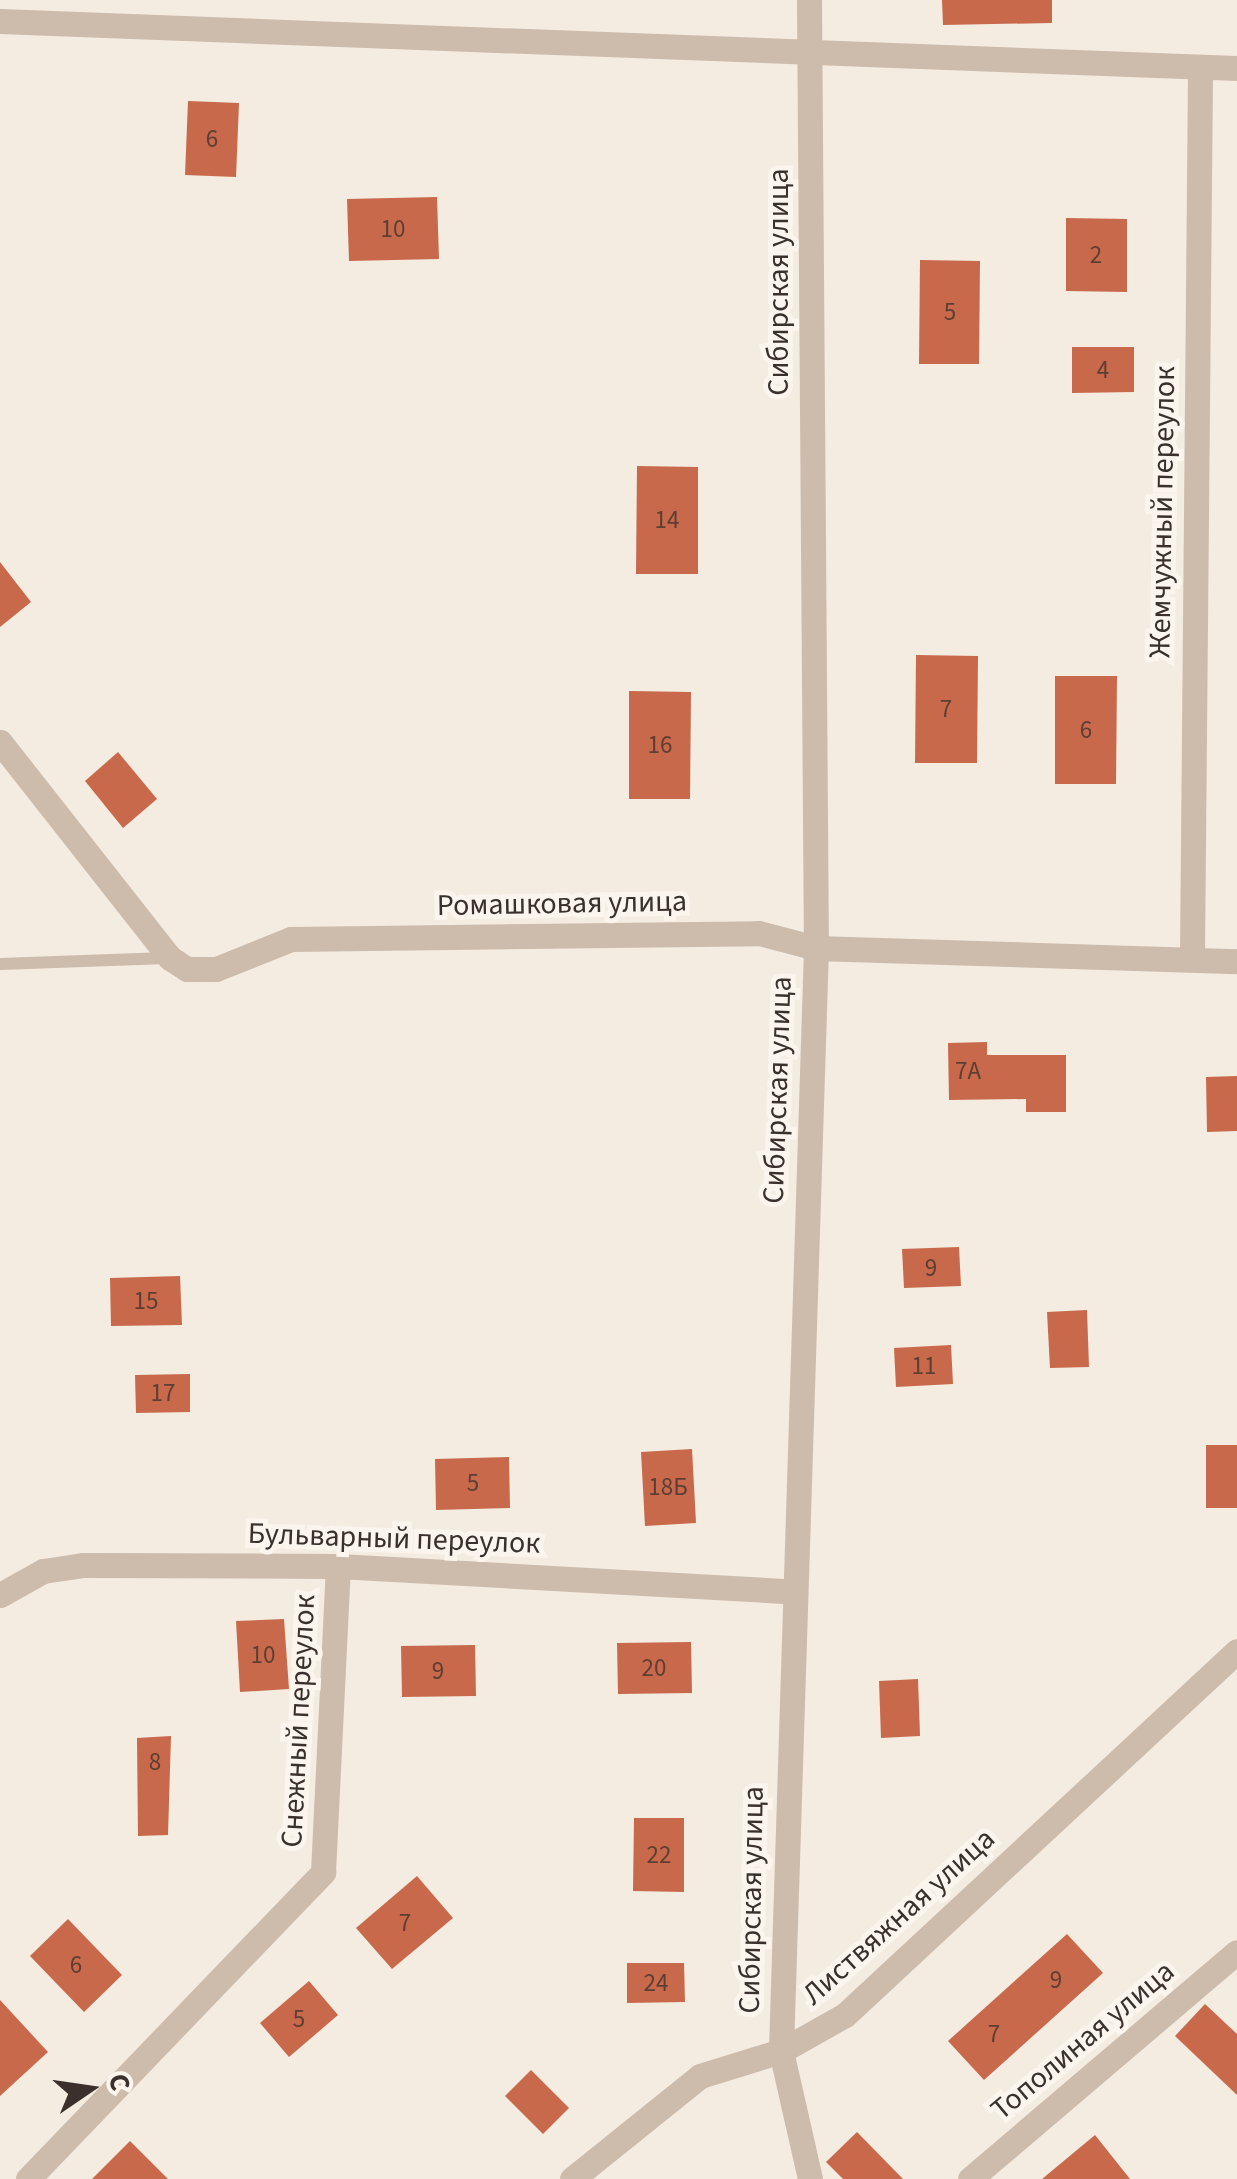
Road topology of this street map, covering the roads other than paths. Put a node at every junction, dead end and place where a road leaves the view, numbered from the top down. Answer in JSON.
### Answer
{"nodes":[{"id":1,"x":809,"y":0,"type":"edge"},
{"id":2,"x":0,"y":20,"type":"edge"},
{"id":3,"x":810,"y":54,"type":"junction"},
{"id":4,"x":1237,"y":68,"type":"edge"},
{"id":5,"x":1200,"y":69,"type":"junction"},
{"id":6,"x":0,"y":742,"type":"edge"},
{"id":7,"x":816,"y":948,"type":"junction"},
{"id":8,"x":1192,"y":956,"type":"junction"},
{"id":9,"x":170,"y":958,"type":"junction"},
{"id":10,"x":1237,"y":960,"type":"edge"},
{"id":11,"x":0,"y":964,"type":"edge"},
{"id":12,"x":338,"y":1566,"type":"junction"},
{"id":13,"x":792,"y":1591,"type":"junction"},
{"id":14,"x":0,"y":1595,"type":"edge"},
{"id":15,"x":1237,"y":1652,"type":"edge"},
{"id":16,"x":1237,"y":1952,"type":"edge"},
{"id":17,"x":782,"y":2052,"type":"junction"},
{"id":18,"x":28,"y":2179,"type":"edge"},
{"id":19,"x":572,"y":2179,"type":"edge"},
{"id":20,"x":810,"y":2179,"type":"edge"},
{"id":21,"x":970,"y":2179,"type":"edge"}],
"edges":[{"from":1,"to":3,"type":"street","name":"Сибирская улица"},
{"from":2,"to":3,"type":"street"},
{"from":3,"to":5,"type":"street"},
{"from":3,"to":7,"type":"street","name":"Сибирская улица"},
{"from":4,"to":5,"type":"street"},
{"from":5,"to":8,"type":"street","name":"Жемчужный переулок"},
{"from":6,"to":9,"type":"street"},
{"from":7,"to":8,"type":"street","name":"Ромашковая улица"},
{"from":7,"to":9,"type":"street","name":"Ромашковая улица"},
{"from":7,"to":13,"type":"street","name":"Сибирская улица"},
{"from":8,"to":10,"type":"street","name":"Ромашковая улица"},
{"from":9,"to":11,"type":"lane"},
{"from":12,"to":13,"type":"street","name":"Бульварный переулок"},
{"from":12,"to":14,"type":"street","name":"Бульварный переулок"},
{"from":12,"to":18,"type":"street","name":"Снежный переулок"},
{"from":13,"to":17,"type":"street","name":"Сибирская улица"},
{"from":15,"to":17,"type":"street","name":"Листвяжная улица"},
{"from":16,"to":21,"type":"street","name":"Тополиная улица"},
{"from":17,"to":19,"type":"street","name":"Листвяжная улица"},
{"from":17,"to":20,"type":"street","name":"Сибирская улица"}]}
